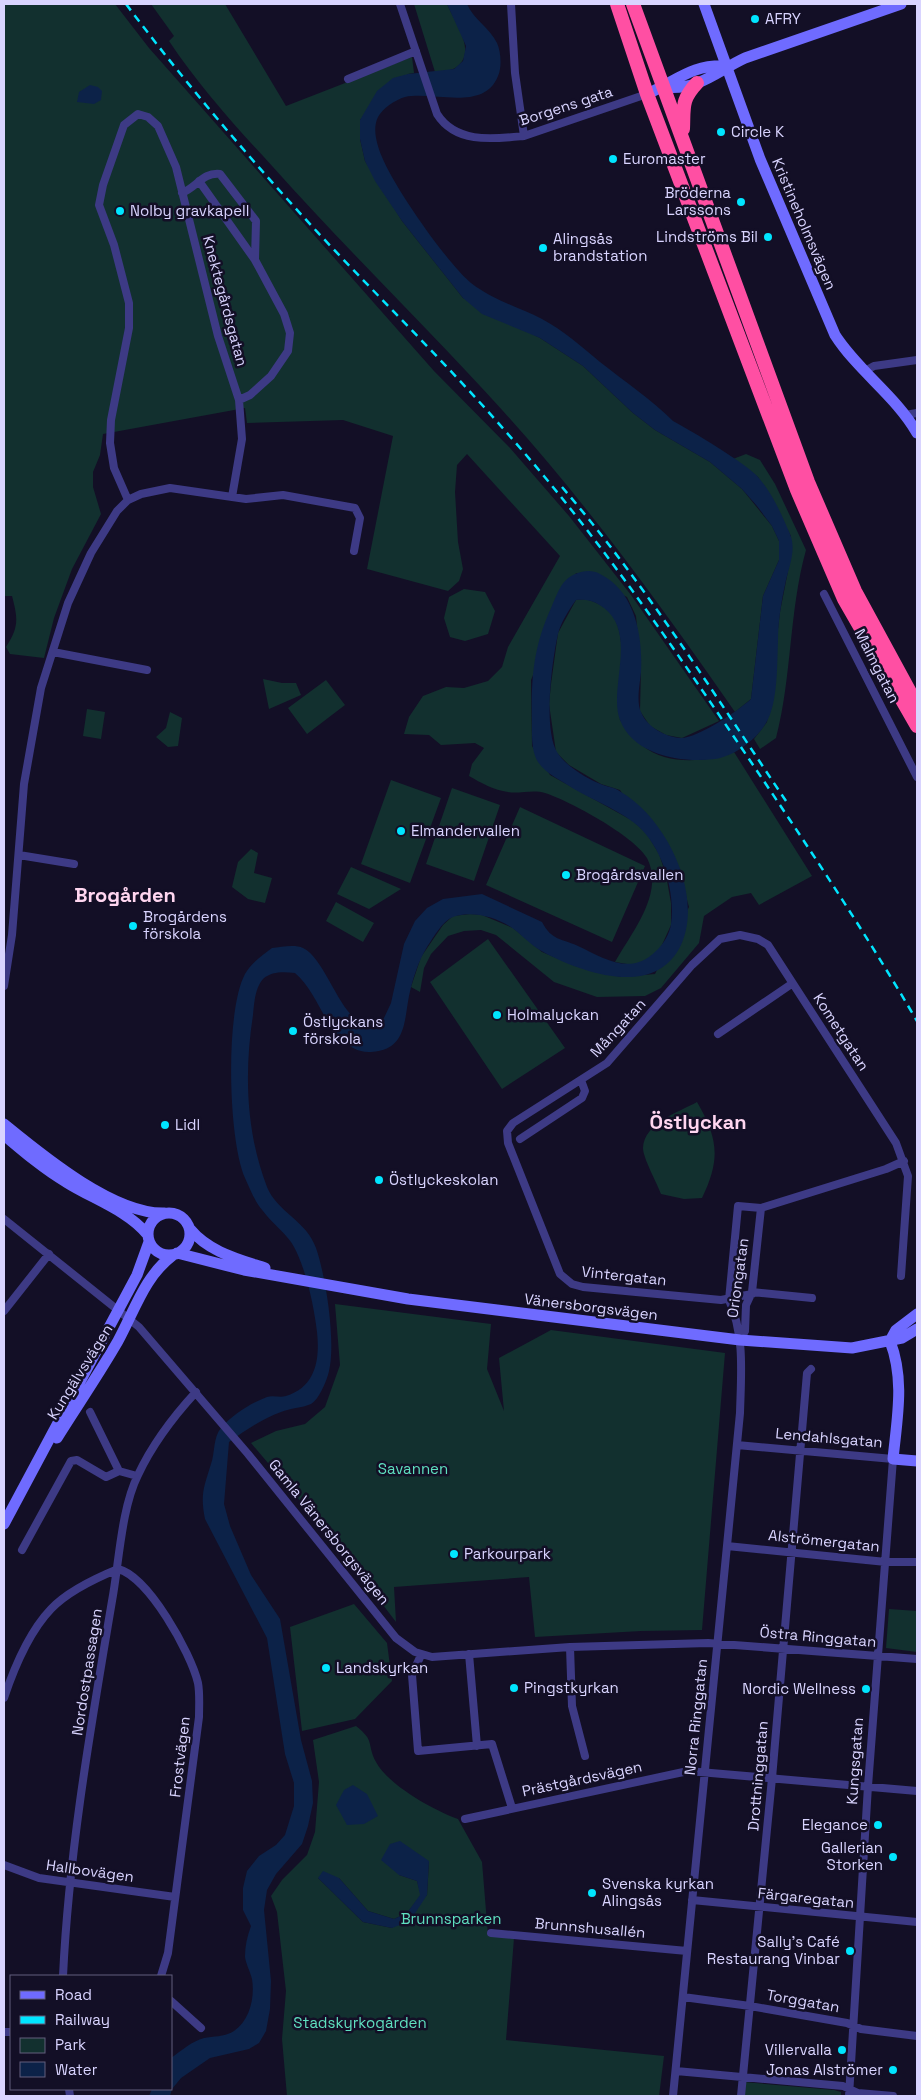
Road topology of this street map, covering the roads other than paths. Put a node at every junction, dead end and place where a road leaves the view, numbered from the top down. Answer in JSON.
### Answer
{"nodes":[{"id":1,"x":400,"y":4,"type":"edge"},
{"id":2,"x":510,"y":4,"type":"edge"},
{"id":3,"x":617,"y":4,"type":"edge"},
{"id":4,"x":633,"y":4,"type":"edge"},
{"id":5,"x":704,"y":4,"type":"edge"},
{"id":6,"x":901,"y":4,"type":"edge"},
{"id":7,"x":416,"y":51,"type":"junction"},
{"id":8,"x":727,"y":66,"type":"junction"},
{"id":9,"x":348,"y":79,"type":"dead end"},
{"id":10,"x":698,"y":83,"type":"junction"},
{"id":11,"x":665,"y":87,"type":"junction"},
{"id":12,"x":647,"y":94,"type":"junction"},
{"id":13,"x":524,"y":136,"type":"junction"},
{"id":14,"x":683,"y":137,"type":"junction"},
{"id":15,"x":199,"y":181,"type":"junction"},
{"id":16,"x":182,"y":192,"type":"junction"},
{"id":17,"x":255,"y":260,"type":"junction"},
{"id":18,"x":917,"y":360,"type":"edge"},
{"id":19,"x":865,"y":371,"type":"junction"},
{"id":20,"x":239,"y":400,"type":"junction"},
{"id":21,"x":917,"y":412,"type":"edge"},
{"id":22,"x":904,"y":414,"type":"junction"},
{"id":23,"x":917,"y":433,"type":"edge"},
{"id":24,"x":232,"y":497,"type":"junction"},
{"id":25,"x":128,"y":500,"type":"junction"},
{"id":26,"x":354,"y":551,"type":"dead end"},
{"id":27,"x":824,"y":594,"type":"dead end"},
{"id":28,"x":52,"y":652,"type":"junction"},
{"id":29,"x":147,"y":670,"type":"dead end"},
{"id":30,"x":917,"y":705,"type":"edge"},
{"id":31,"x":917,"y":726,"type":"edge"},
{"id":32,"x":917,"y":778,"type":"edge"},
{"id":33,"x":19,"y":855,"type":"junction"},
{"id":34,"x":74,"y":864,"type":"dead end"},
{"id":35,"x":740,"y":935,"type":"joint"},
{"id":36,"x":790,"y":985,"type":"dead end"},
{"id":37,"x":4,"y":986,"type":"edge"},
{"id":38,"x":718,"y":1034,"type":"dead end"},
{"id":39,"x":581,"y":1080,"type":"junction"},
{"id":40,"x":4,"y":1124,"type":"edge"},
{"id":41,"x":507,"y":1131,"type":"joint"},
{"id":42,"x":4,"y":1136,"type":"edge"},
{"id":43,"x":520,"y":1139,"type":"dead end"},
{"id":44,"x":904,"y":1161,"type":"junction"},
{"id":45,"x":761,"y":1208,"type":"junction"},
{"id":46,"x":164,"y":1213,"type":"junction"},
{"id":47,"x":4,"y":1219,"type":"edge"},
{"id":48,"x":190,"y":1229,"type":"junction"},
{"id":49,"x":148,"y":1238,"type":"junction"},
{"id":50,"x":49,"y":1254,"type":"junction"},
{"id":51,"x":175,"y":1254,"type":"junction"},
{"id":52,"x":902,"y":1276,"type":"dead end"},
{"id":53,"x":290,"y":1278,"type":"junction"},
{"id":54,"x":752,"y":1293,"type":"junction"},
{"id":55,"x":812,"y":1298,"type":"dead end"},
{"id":56,"x":729,"y":1300,"type":"junction"},
{"id":57,"x":117,"y":1309,"type":"junction"},
{"id":58,"x":4,"y":1311,"type":"edge"},
{"id":59,"x":917,"y":1314,"type":"edge"},
{"id":60,"x":129,"y":1318,"type":"junction"},
{"id":61,"x":917,"y":1329,"type":"edge"},
{"id":62,"x":740,"y":1340,"type":"junction"},
{"id":63,"x":890,"y":1341,"type":"junction"},
{"id":64,"x":811,"y":1369,"type":"dead end"},
{"id":65,"x":196,"y":1392,"type":"junction"},
{"id":66,"x":90,"y":1412,"type":"dead end"},
{"id":67,"x":737,"y":1445,"type":"junction"},
{"id":68,"x":800,"y":1450,"type":"junction"},
{"id":69,"x":893,"y":1459,"type":"junction"},
{"id":70,"x":917,"y":1461,"type":"edge"},
{"id":71,"x":119,"y":1471,"type":"junction"},
{"id":72,"x":137,"y":1476,"type":"junction"},
{"id":73,"x":13,"y":1507,"type":"junction"},
{"id":74,"x":4,"y":1524,"type":"edge"},
{"id":75,"x":727,"y":1546,"type":"junction"},
{"id":76,"x":22,"y":1550,"type":"dead end"},
{"id":77,"x":791,"y":1551,"type":"junction"},
{"id":78,"x":886,"y":1562,"type":"junction"},
{"id":79,"x":917,"y":1562,"type":"edge"},
{"id":80,"x":118,"y":1569,"type":"junction"},
{"id":81,"x":717,"y":1643,"type":"junction"},
{"id":82,"x":570,"y":1647,"type":"junction"},
{"id":83,"x":784,"y":1648,"type":"junction"},
{"id":84,"x":469,"y":1654,"type":"junction"},
{"id":85,"x":421,"y":1655,"type":"junction"},
{"id":86,"x":878,"y":1656,"type":"junction"},
{"id":87,"x":917,"y":1659,"type":"edge"},
{"id":88,"x":4,"y":1698,"type":"edge"},
{"id":89,"x":478,"y":1746,"type":"junction"},
{"id":90,"x":585,"y":1756,"type":"dead end"},
{"id":91,"x":705,"y":1771,"type":"junction"},
{"id":92,"x":772,"y":1778,"type":"junction"},
{"id":93,"x":868,"y":1786,"type":"junction"},
{"id":94,"x":917,"y":1791,"type":"edge"},
{"id":95,"x":512,"y":1808,"type":"junction"},
{"id":96,"x":465,"y":1819,"type":"dead end"},
{"id":97,"x":4,"y":1865,"type":"edge"},
{"id":98,"x":69,"y":1883,"type":"junction"},
{"id":99,"x":176,"y":1897,"type":"junction"},
{"id":100,"x":692,"y":1900,"type":"junction"},
{"id":101,"x":759,"y":1907,"type":"junction"},
{"id":102,"x":859,"y":1917,"type":"junction"},
{"id":103,"x":917,"y":1922,"type":"edge"},
{"id":104,"x":491,"y":1933,"type":"dead end"},
{"id":105,"x":687,"y":1951,"type":"junction"},
{"id":106,"x":63,"y":1975,"type":"edge"},
{"id":107,"x":161,"y":1975,"type":"edge"},
{"id":108,"x":683,"y":1997,"type":"junction"},
{"id":109,"x":172,"y":2002,"type":"edge"},
{"id":110,"x":750,"y":2006,"type":"junction"},
{"id":111,"x":854,"y":2026,"type":"junction"},
{"id":112,"x":201,"y":2028,"type":"dead end"},
{"id":113,"x":917,"y":2036,"type":"edge"},
{"id":114,"x":676,"y":2071,"type":"junction"},
{"id":115,"x":742,"y":2076,"type":"junction"},
{"id":116,"x":849,"y":2093,"type":"edge"},
{"id":117,"x":673,"y":2096,"type":"edge"},
{"id":118,"x":741,"y":2096,"type":"edge"},
{"id":119,"x":893,"y":2096,"type":"edge"}],
"edges":[{"from":1,"to":7,"type":"street","name":"Borgens gata"},
{"from":2,"to":13,"type":"street"},
{"from":3,"to":12,"type":"highway"},
{"from":4,"to":11,"type":"highway"},
{"from":5,"to":8,"type":"main road","name":"Kristineholmsvägen"},
{"from":6,"to":8,"type":"main road"},
{"from":7,"to":9,"type":"street"},
{"from":7,"to":13,"type":"street","name":"Borgens gata"},
{"from":8,"to":10,"type":"main road"},
{"from":8,"to":11,"type":"main road"},
{"from":8,"to":19,"type":"main road","name":"Kristineholmsvägen"},
{"from":10,"to":11,"type":"main road"},
{"from":10,"to":14,"type":"highway"},
{"from":11,"to":12,"type":"main road"},
{"from":11,"to":14,"type":"highway"},
{"from":12,"to":13,"type":"street","name":"Borgens gata"},
{"from":12,"to":31,"type":"highway"},
{"from":14,"to":30,"type":"highway"},
{"from":15,"to":16,"type":"street"},
{"from":15,"to":17,"type":"street"},
{"from":15,"to":17,"type":"street"},
{"from":16,"to":20,"type":"street","name":"Knektegårdsgatan"},
{"from":16,"to":25,"type":"street","name":"Knektegårdsgatan"},
{"from":17,"to":20,"type":"street"},
{"from":18,"to":19,"type":"street"},
{"from":19,"to":22,"type":"main road","name":"Kristineholmsvägen"},
{"from":20,"to":24,"type":"street","name":"Knektegårdsgatan"},
{"from":21,"to":22,"type":"street"},
{"from":22,"to":23,"type":"main road","name":"Kristineholmsvägen"},
{"from":24,"to":25,"type":"street"},
{"from":24,"to":26,"type":"street"},
{"from":25,"to":28,"type":"street"},
{"from":27,"to":32,"type":"street","name":"Malmgatan"},
{"from":28,"to":29,"type":"street"},
{"from":28,"to":33,"type":"street"},
{"from":33,"to":34,"type":"street"},
{"from":33,"to":37,"type":"street"},
{"from":35,"to":39,"type":"street","name":"Mångatan"},
{"from":35,"to":44,"type":"street","name":"Kometgatan"},
{"from":36,"to":38,"type":"street"},
{"from":39,"to":41,"type":"street","name":"Mångatan"},
{"from":39,"to":43,"type":"street"},
{"from":40,"to":46,"type":"main road"},
{"from":41,"to":56,"type":"street","name":"Vintergatan"},
{"from":42,"to":49,"type":"main road"},
{"from":44,"to":45,"type":"street","name":"Oriongatan"},
{"from":44,"to":52,"type":"street","name":"Kometgatan"},
{"from":45,"to":54,"type":"street","name":"Oriongatan"},
{"from":45,"to":56,"type":"street","name":"Oriongatan"},
{"from":46,"to":48,"type":"main road"},
{"from":46,"to":49,"type":"main road"},
{"from":47,"to":50,"type":"street","name":"Gamla Vänersborgsvägen"},
{"from":48,"to":51,"type":"main road"},
{"from":48,"to":53,"type":"main road","name":"Vänersborgsvägen"},
{"from":49,"to":51,"type":"main road"},
{"from":49,"to":57,"type":"main road","name":"Kungälvsvägen"},
{"from":50,"to":57,"type":"street","name":"Gamla Vänersborgsvägen"},
{"from":50,"to":58,"type":"street"},
{"from":51,"to":53,"type":"main road","name":"Vänersborgsvägen"},
{"from":51,"to":60,"type":"main road","name":"Kungälvsvägen"},
{"from":53,"to":62,"type":"main road","name":"Vänersborgsvägen"},
{"from":54,"to":55,"type":"street"},
{"from":54,"to":56,"type":"street","name":"Vintergatan"},
{"from":54,"to":62,"type":"street","name":"Oriongatan"},
{"from":56,"to":62,"type":"street","name":"Oriongatan"},
{"from":57,"to":60,"type":"street","name":"Gamla Vänersborgsvägen"},
{"from":57,"to":73,"type":"main road","name":"Kungälvsvägen"},
{"from":59,"to":63,"type":"main road"},
{"from":60,"to":65,"type":"street","name":"Gamla Vänersborgsvägen"},
{"from":60,"to":73,"type":"main road","name":"Kungälvsvägen"},
{"from":61,"to":63,"type":"main road","name":"Vänersborgsvägen"},
{"from":62,"to":63,"type":"main road","name":"Vänersborgsvägen"},
{"from":62,"to":67,"type":"street","name":"Norra Ringgatan"},
{"from":63,"to":69,"type":"main road","name":"Kungsgatan"},
{"from":64,"to":68,"type":"street","name":"Drottninggatan"},
{"from":65,"to":72,"type":"street","name":"Nordostpassagen"},
{"from":65,"to":85,"type":"street","name":"Gamla Vänersborgsvägen"},
{"from":66,"to":71,"type":"street"},
{"from":67,"to":68,"type":"street","name":"Lendahlsgatan"},
{"from":67,"to":75,"type":"street","name":"Norra Ringgatan"},
{"from":68,"to":69,"type":"street","name":"Lendahlsgatan"},
{"from":68,"to":77,"type":"street","name":"Drottninggatan"},
{"from":69,"to":70,"type":"main road","name":"Lendahlsgatan"},
{"from":69,"to":78,"type":"street","name":"Kungsgatan"},
{"from":71,"to":72,"type":"street"},
{"from":71,"to":76,"type":"street"},
{"from":72,"to":80,"type":"street","name":"Nordostpassagen"},
{"from":73,"to":74,"type":"main road","name":"Kungälvsvägen"},
{"from":75,"to":77,"type":"street","name":"Alströmergatan"},
{"from":75,"to":81,"type":"street","name":"Norra Ringgatan"},
{"from":77,"to":78,"type":"street","name":"Alströmergatan"},
{"from":77,"to":83,"type":"street","name":"Drottninggatan"},
{"from":78,"to":79,"type":"street","name":"Alströmergatan"},
{"from":78,"to":86,"type":"street","name":"Kungsgatan"},
{"from":80,"to":88,"type":"street"},
{"from":80,"to":98,"type":"street","name":"Nordostpassagen"},
{"from":80,"to":99,"type":"street","name":"Frostvägen"},
{"from":81,"to":82,"type":"street"},
{"from":81,"to":83,"type":"street","name":"Östra Ringgatan"},
{"from":81,"to":91,"type":"street","name":"Norra Ringgatan"},
{"from":82,"to":84,"type":"street"},
{"from":82,"to":90,"type":"street"},
{"from":83,"to":86,"type":"street","name":"Östra Ringgatan"},
{"from":83,"to":92,"type":"street","name":"Drottninggatan"},
{"from":84,"to":85,"type":"street"},
{"from":84,"to":89,"type":"street"},
{"from":85,"to":89,"type":"street"},
{"from":86,"to":87,"type":"street","name":"Östra Ringgatan"},
{"from":86,"to":93,"type":"street","name":"Kungsgatan"},
{"from":89,"to":95,"type":"street"},
{"from":91,"to":92,"type":"street","name":"Prästgårdsvägen"},
{"from":91,"to":95,"type":"street","name":"Prästgårdsvägen"},
{"from":91,"to":100,"type":"street","name":"Norra Ringgatan"},
{"from":92,"to":93,"type":"street","name":"Prästgårdsvägen"},
{"from":92,"to":101,"type":"street","name":"Drottninggatan"},
{"from":93,"to":94,"type":"street","name":"Prästgårdsvägen"},
{"from":93,"to":102,"type":"street","name":"Kungsgatan"},
{"from":95,"to":96,"type":"street","name":"Prästgårdsvägen"},
{"from":97,"to":98,"type":"street","name":"Hallbovägen"},
{"from":98,"to":99,"type":"street","name":"Hallbovägen"},
{"from":98,"to":106,"type":"street","name":"Nordostpassagen"},
{"from":99,"to":107,"type":"street","name":"Frostvägen"},
{"from":100,"to":101,"type":"street","name":"Färgaregatan"},
{"from":100,"to":105,"type":"street","name":"Norra Ringgatan"},
{"from":101,"to":102,"type":"street","name":"Färgaregatan"},
{"from":101,"to":110,"type":"street","name":"Drottninggatan"},
{"from":102,"to":103,"type":"street","name":"Färgaregatan"},
{"from":102,"to":111,"type":"street","name":"Kungsgatan"},
{"from":104,"to":105,"type":"street","name":"Brunnshusallén"},
{"from":105,"to":108,"type":"street","name":"Norra Ringgatan"},
{"from":108,"to":110,"type":"street","name":"Torggatan"},
{"from":108,"to":114,"type":"street","name":"Norra Ringgatan"},
{"from":109,"to":112,"type":"street"},
{"from":110,"to":111,"type":"street","name":"Torggatan"},
{"from":110,"to":115,"type":"street","name":"Drottninggatan"},
{"from":111,"to":113,"type":"street","name":"Torggatan"},
{"from":111,"to":116,"type":"street","name":"Kungsgatan"},
{"from":114,"to":115,"type":"street"},
{"from":114,"to":117,"type":"street","name":"Norra Ringgatan"},
{"from":115,"to":116,"type":"street"},
{"from":115,"to":118,"type":"street","name":"Drottninggatan"},
{"from":116,"to":119,"type":"street"}]}
